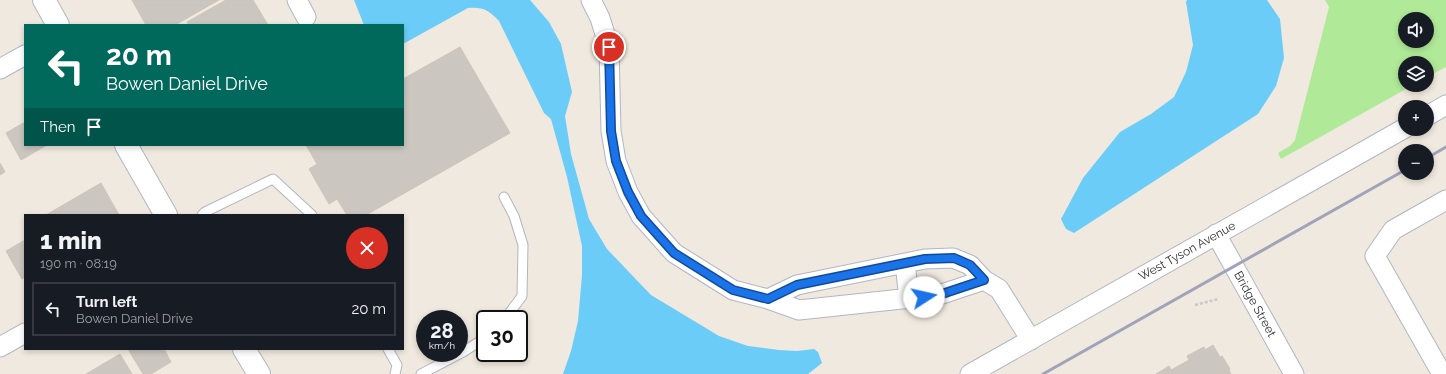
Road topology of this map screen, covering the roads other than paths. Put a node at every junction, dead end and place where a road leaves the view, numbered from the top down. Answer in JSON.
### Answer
{"nodes":[{"id":1,"x":44,"y":0,"type":"edge"},
{"id":2,"x":296,"y":0,"type":"edge"},
{"id":3,"x":591,"y":0,"type":"edge"},
{"id":4,"x":306,"y":17,"type":"dead end"},
{"id":5,"x":57,"y":24,"type":"edge"},
{"id":6,"x":24,"y":56,"type":"edge"},
{"id":7,"x":0,"y":69,"type":"edge"},
{"id":8,"x":1446,"y":105,"type":"edge"},
{"id":9,"x":1434,"y":112,"type":"edge"},
{"id":10,"x":1398,"y":132,"type":"edge"},
{"id":11,"x":127,"y":146,"type":"edge"},
{"id":12,"x":504,"y":197,"type":"dead end"},
{"id":13,"x":1446,"y":200,"type":"edge"},
{"id":14,"x":165,"y":214,"type":"edge"},
{"id":15,"x":203,"y":214,"type":"edge"},
{"id":16,"x":311,"y":214,"type":"edge"},
{"id":17,"x":1216,"y":234,"type":"junction"},
{"id":18,"x":905,"y":263,"type":"junction"},
{"id":19,"x":984,"y":280,"type":"junction"},
{"id":20,"x":768,"y":299,"type":"junction"},
{"id":21,"x":909,"y":299,"type":"junction"},
{"id":22,"x":512,"y":310,"type":"edge"},
{"id":23,"x":24,"y":334,"type":"edge"},
{"id":24,"x":1031,"y":340,"type":"junction"},
{"id":25,"x":476,"y":344,"type":"edge"},
{"id":26,"x":0,"y":347,"type":"edge"},
{"id":27,"x":244,"y":350,"type":"edge"},
{"id":28,"x":389,"y":350,"type":"edge"},
{"id":29,"x":256,"y":373,"type":"edge"},
{"id":30,"x":395,"y":374,"type":"edge"},
{"id":31,"x":421,"y":374,"type":"edge"},
{"id":32,"x":970,"y":374,"type":"edge"},
{"id":33,"x":1294,"y":374,"type":"edge"},
{"id":34,"x":1442,"y":374,"type":"edge"}],
"edges":[{"from":1,"to":5,"type":"street"},
{"from":2,"to":4,"type":"street"},
{"from":3,"to":20,"type":"street"},
{"from":6,"to":7,"type":"street"},
{"from":8,"to":9,"type":"street"},
{"from":10,"to":17,"type":"street","name":"West Tyson Avenue"},
{"from":11,"to":14,"type":"street"},
{"from":12,"to":22,"type":"lane"},
{"from":13,"to":34,"type":"street"},
{"from":15,"to":16,"type":"lane"},
{"from":17,"to":24,"type":"street","name":"West Tyson Avenue"},
{"from":17,"to":33,"type":"street","name":"Bridge Street"},
{"from":18,"to":19,"type":"street"},
{"from":18,"to":20,"type":"street"},
{"from":18,"to":21,"type":"street"},
{"from":19,"to":21,"type":"street"},
{"from":19,"to":24,"type":"street"},
{"from":20,"to":21,"type":"street"},
{"from":23,"to":26,"type":"street"},
{"from":24,"to":32,"type":"street","name":"West Tyson Avenue"},
{"from":25,"to":31,"type":"lane"},
{"from":27,"to":29,"type":"street"},
{"from":28,"to":30,"type":"lane"}]}
